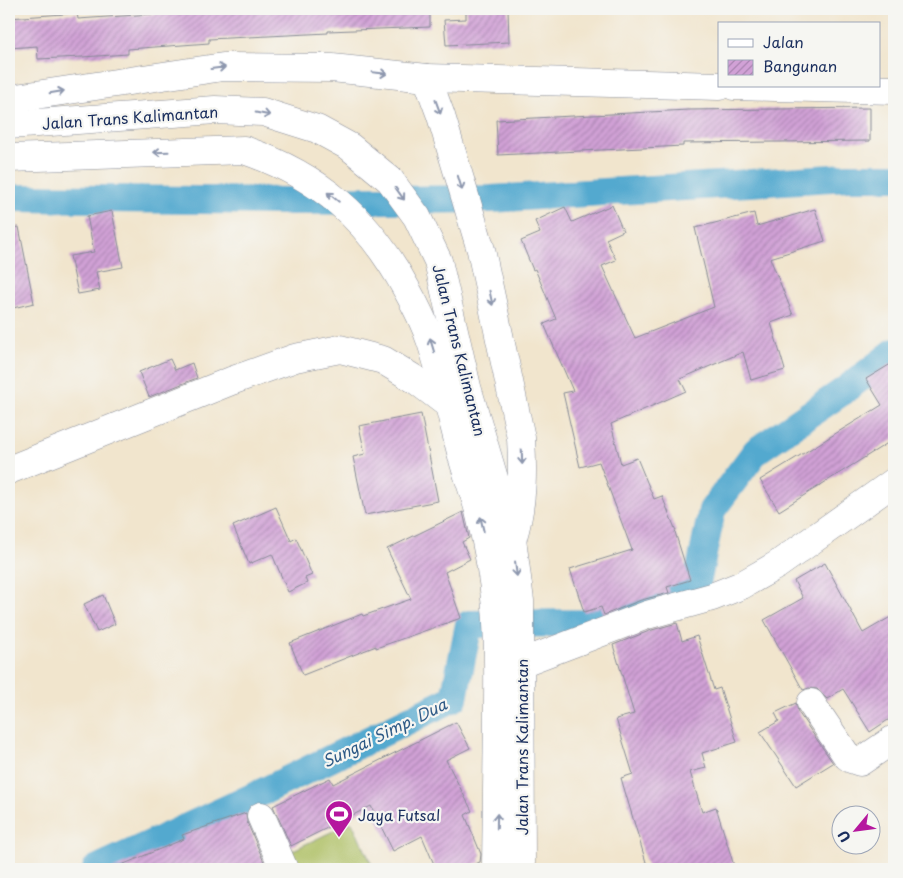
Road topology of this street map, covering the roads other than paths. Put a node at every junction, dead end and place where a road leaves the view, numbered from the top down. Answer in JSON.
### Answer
{"nodes":[{"id":1,"x":427,"y":78,"type":"junction"},
{"id":2,"x":718,"y":86,"type":"edge"},
{"id":3,"x":814,"y":88,"type":"edge"},
{"id":4,"x":894,"y":90,"type":"edge"},
{"id":5,"x":9,"y":100,"type":"edge"},
{"id":6,"x":9,"y":125,"type":"edge"},
{"id":7,"x":9,"y":158,"type":"edge"},
{"id":8,"x":454,"y":394,"type":"junction"},
{"id":9,"x":9,"y":470,"type":"edge"},
{"id":10,"x":894,"y":482,"type":"edge"},
{"id":11,"x":512,"y":539,"type":"junction"},
{"id":12,"x":508,"y":604,"type":"junction"},
{"id":13,"x":513,"y":650,"type":"junction"},
{"id":14,"x":811,"y":703,"type":"dead end"},
{"id":15,"x":894,"y":739,"type":"edge"},
{"id":16,"x":261,"y":816,"type":"dead end"},
{"id":17,"x":284,"y":869,"type":"edge"},
{"id":18,"x":496,"y":869,"type":"edge"},
{"id":19,"x":521,"y":869,"type":"edge"}],
"edges":[{"from":1,"to":2,"type":"main road"},
{"from":5,"to":1,"type":"main road","one_way":true},
{"from":1,"to":11,"type":"main road","one_way":true},
{"from":3,"to":4,"type":"main road"},
{"from":6,"to":8,"type":"main road","name":"Jalan Trans Kalimantan","one_way":true},
{"from":8,"to":7,"type":"main road","name":"Jalan Trans Kalimantan","one_way":true},
{"from":8,"to":9,"type":"main road"},
{"from":8,"to":11,"type":"main road","name":"Jalan Trans Kalimantan"},
{"from":12,"to":8,"type":"main road","name":"Jalan Trans Kalimantan","one_way":true},
{"from":10,"to":13,"type":"main road"},
{"from":11,"to":12,"type":"main road","name":"Jalan Trans Kalimantan","one_way":true},
{"from":12,"to":13,"type":"main road","name":"Jalan Trans Kalimantan"},
{"from":18,"to":13,"type":"main road","name":"Jalan Trans Kalimantan","one_way":true},
{"from":13,"to":19,"type":"main road","name":"Jalan Trans Kalimantan"},
{"from":14,"to":15,"type":"main road"},
{"from":16,"to":17,"type":"main road"}]}
